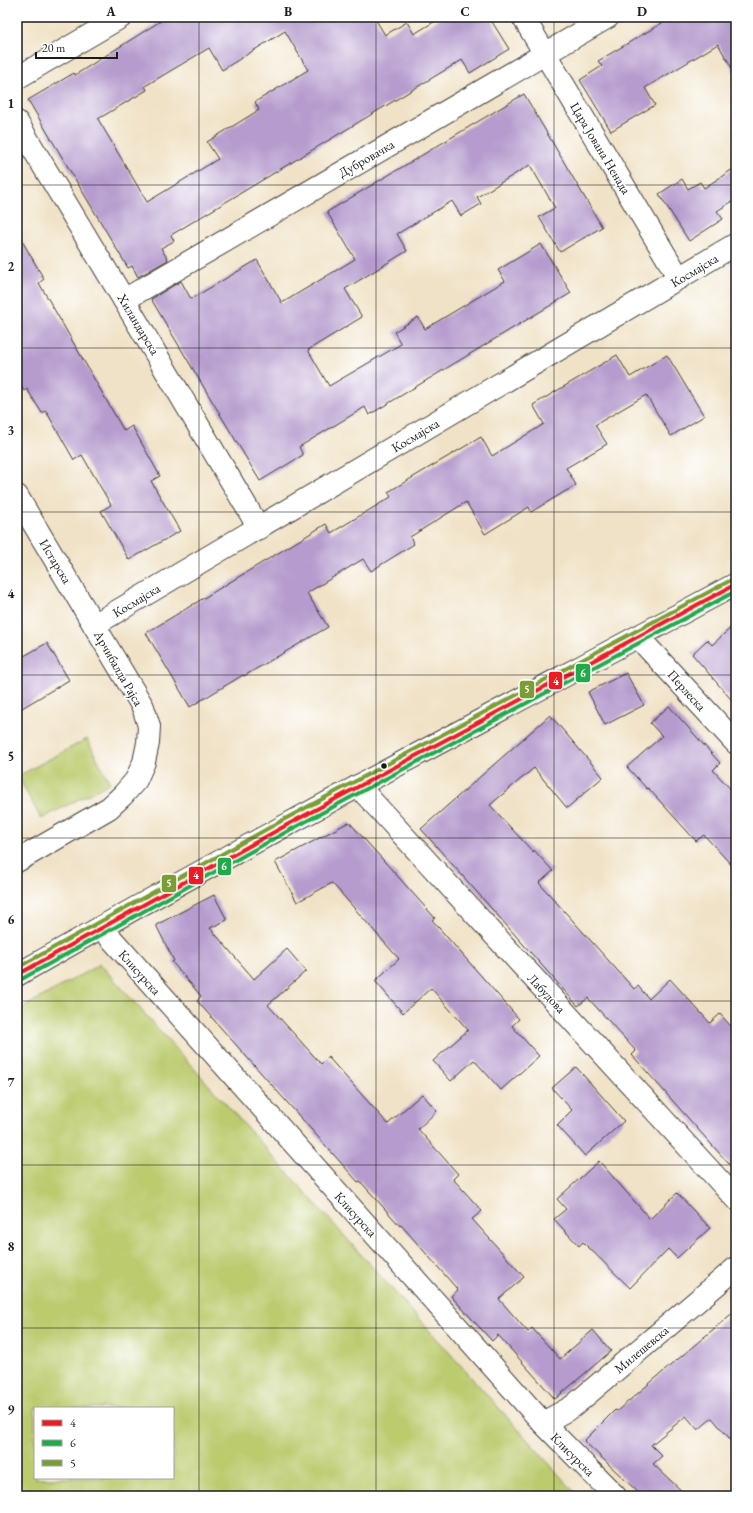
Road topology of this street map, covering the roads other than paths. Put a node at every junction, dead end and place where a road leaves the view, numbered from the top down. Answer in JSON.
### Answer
{"nodes":[{"id":1,"x":122,"y":17,"type":"edge"},
{"id":2,"x":523,"y":17,"type":"edge"},
{"id":3,"x":608,"y":17,"type":"edge"},
{"id":4,"x":545,"y":54,"type":"junction"},
{"id":5,"x":17,"y":78,"type":"edge"},
{"id":6,"x":17,"y":122,"type":"edge"},
{"id":7,"x":736,"y":244,"type":"edge"},
{"id":8,"x":679,"y":278,"type":"junction"},
{"id":9,"x":124,"y":300,"type":"junction"},
{"id":10,"x":17,"y":496,"type":"edge"},
{"id":11,"x":258,"y":528,"type":"junction"},
{"id":12,"x":736,"y":584,"type":"edge"},
{"id":13,"x":94,"y":625,"type":"junction"},
{"id":14,"x":638,"y":637,"type":"junction"},
{"id":15,"x":736,"y":743,"type":"edge"},
{"id":16,"x":358,"y":786,"type":"junction"},
{"id":17,"x":17,"y":860,"type":"edge"},
{"id":18,"x":101,"y":927,"type":"junction"},
{"id":19,"x":17,"y":975,"type":"edge"},
{"id":20,"x":736,"y":1199,"type":"edge"},
{"id":21,"x":736,"y":1268,"type":"edge"},
{"id":22,"x":543,"y":1423,"type":"junction"},
{"id":23,"x":615,"y":1496,"type":"edge"}],
"edges":[{"from":1,"to":5,"type":"street"},
{"from":2,"to":4,"type":"street","name":"Цара Јована Ненада"},
{"from":3,"to":4,"type":"street","name":"Дубровачка"},
{"from":4,"to":8,"type":"street","name":"Цара Јована Ненада"},
{"from":4,"to":9,"type":"street","name":"Дубровачка"},
{"from":6,"to":9,"type":"street","name":"Хиландарска"},
{"from":7,"to":8,"type":"street","name":"Космајска"},
{"from":8,"to":11,"type":"street","name":"Космајска"},
{"from":9,"to":11,"type":"street","name":"Хиландарска"},
{"from":10,"to":13,"type":"street","name":"Истарска"},
{"from":11,"to":13,"type":"street","name":"Космајска"},
{"from":12,"to":14,"type":"street"},
{"from":13,"to":17,"type":"street","name":"Арчибалда Рајса"},
{"from":14,"to":15,"type":"street","name":"Перлеска"},
{"from":14,"to":16,"type":"street"},
{"from":16,"to":18,"type":"street"},
{"from":16,"to":20,"type":"street","name":"Лабудова"},
{"from":18,"to":19,"type":"street"},
{"from":18,"to":22,"type":"street","name":"Клисурска"},
{"from":21,"to":22,"type":"street","name":"Милешевска"},
{"from":22,"to":23,"type":"street","name":"Клисурска"}]}
